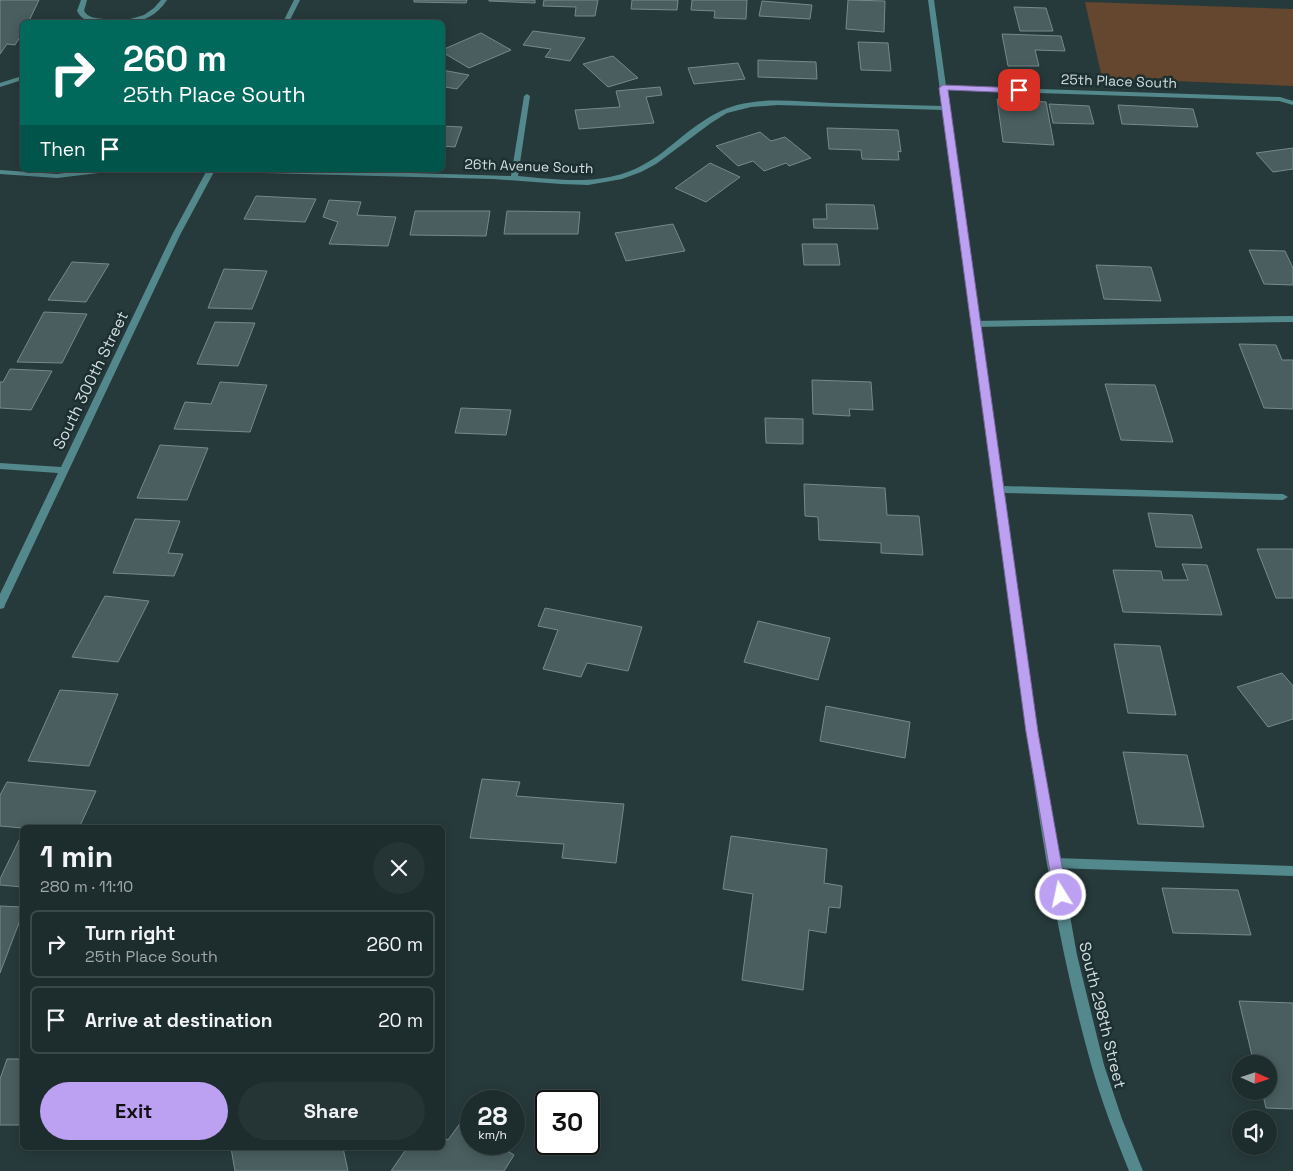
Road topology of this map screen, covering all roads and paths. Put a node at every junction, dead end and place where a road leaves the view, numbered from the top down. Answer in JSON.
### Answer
{"nodes":[{"id":1,"x":84,"y":0,"type":"edge"},
{"id":2,"x":164,"y":0,"type":"edge"},
{"id":3,"x":297,"y":0,"type":"edge"},
{"id":4,"x":932,"y":0,"type":"edge"},
{"id":5,"x":90,"y":20,"type":"edge"},
{"id":6,"x":134,"y":20,"type":"edge"},
{"id":7,"x":287,"y":20,"type":"edge"},
{"id":8,"x":20,"y":79,"type":"edge"},
{"id":9,"x":0,"y":85,"type":"edge"},
{"id":10,"x":943,"y":88,"type":"junction"},
{"id":11,"x":527,"y":96,"type":"dead end"},
{"id":12,"x":1293,"y":103,"type":"edge"},
{"id":13,"x":946,"y":108,"type":"junction"},
{"id":14,"x":0,"y":172,"type":"edge"},
{"id":15,"x":29,"y":172,"type":"edge"},
{"id":16,"x":92,"y":172,"type":"edge"},
{"id":17,"x":210,"y":172,"type":"edge"},
{"id":18,"x":297,"y":172,"type":"edge"},
{"id":19,"x":24,"y":173,"type":"junction"},
{"id":20,"x":514,"y":178,"type":"junction"},
{"id":21,"x":1293,"y":319,"type":"edge"},
{"id":22,"x":976,"y":324,"type":"junction"},
{"id":23,"x":0,"y":466,"type":"edge"},
{"id":24,"x":63,"y":470,"type":"junction"},
{"id":25,"x":999,"y":489,"type":"junction"},
{"id":26,"x":1284,"y":497,"type":"dead end"},
{"id":27,"x":0,"y":605,"type":"edge"},
{"id":28,"x":1055,"y":863,"type":"junction"},
{"id":29,"x":1293,"y":871,"type":"edge"},
{"id":30,"x":1136,"y":1171,"type":"edge"}],
"edges":[{"from":1,"to":5,"type":"street"},
{"from":2,"to":6,"type":"street"},
{"from":3,"to":7,"type":"street"},
{"from":4,"to":10,"type":"street","name":"South 298th Street"},
{"from":8,"to":9,"type":"street"},
{"from":10,"to":12,"type":"street","name":"25th Place South"},
{"from":10,"to":13,"type":"street","name":"South 298th Street"},
{"from":11,"to":20,"type":"street"},
{"from":13,"to":20,"type":"street","name":"26th Avenue South"},
{"from":13,"to":22,"type":"street","name":"South 298th Street"},
{"from":14,"to":19,"type":"street"},
{"from":15,"to":19,"type":"street"},
{"from":16,"to":19,"type":"street"},
{"from":17,"to":24,"type":"street","name":"South 300th Street"},
{"from":18,"to":20,"type":"street","name":"26th Avenue South"},
{"from":21,"to":22,"type":"street"},
{"from":22,"to":25,"type":"street","name":"South 298th Street"},
{"from":23,"to":24,"type":"street"},
{"from":24,"to":27,"type":"street","name":"South 300th Street"},
{"from":25,"to":26,"type":"street"},
{"from":25,"to":28,"type":"street","name":"South 298th Street"},
{"from":28,"to":29,"type":"street"},
{"from":28,"to":30,"type":"street","name":"South 298th Street"}]}
